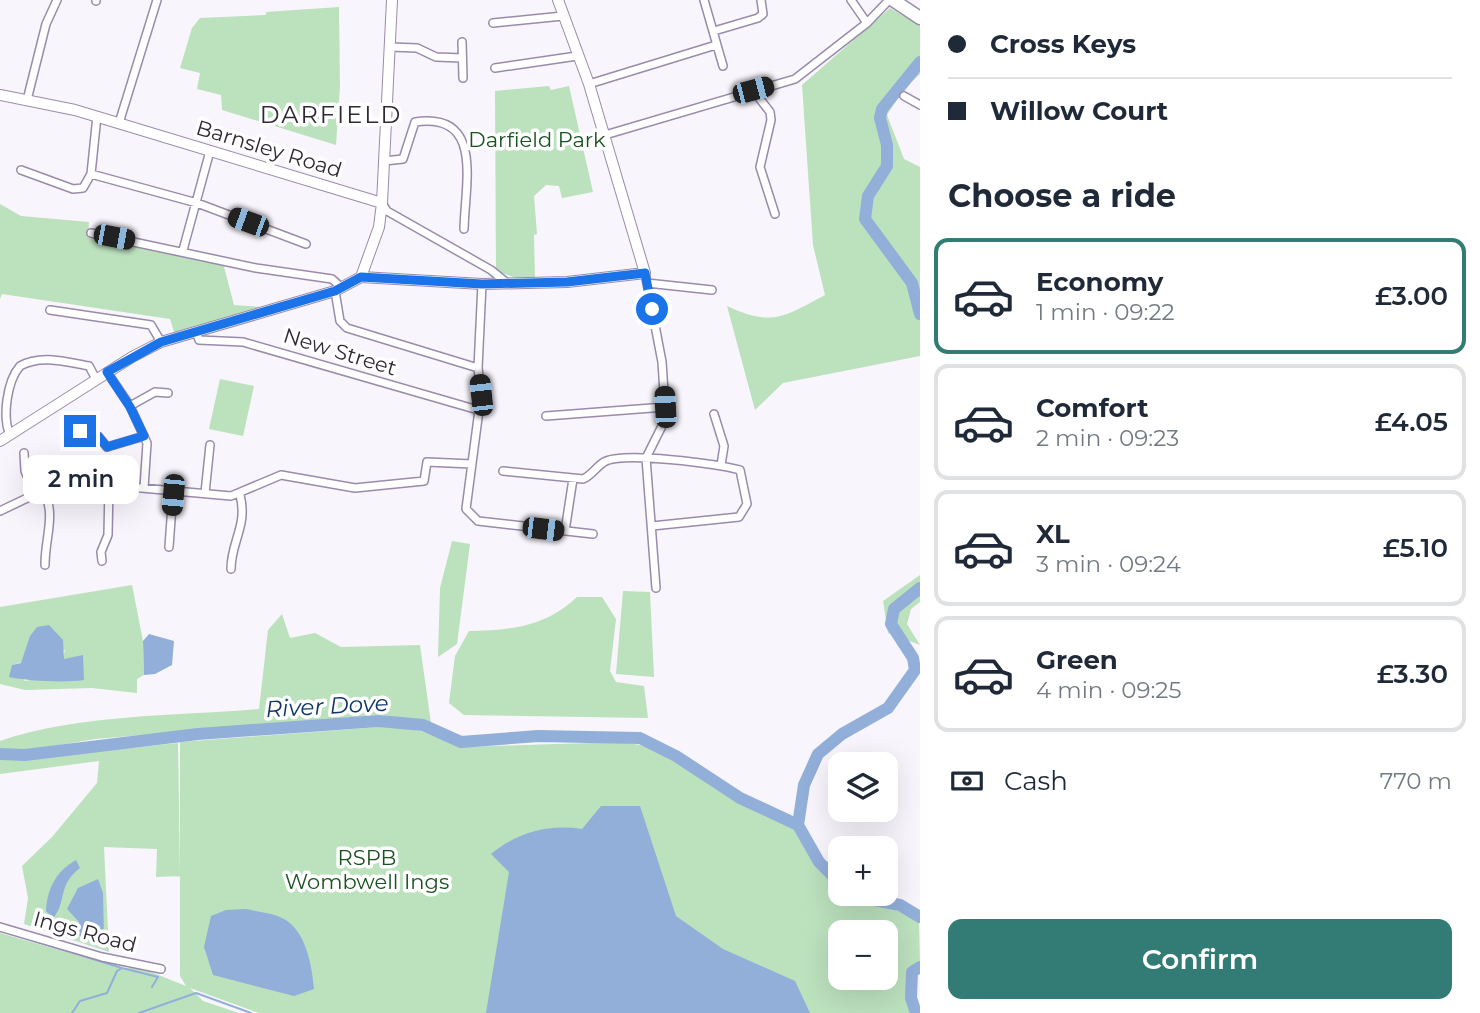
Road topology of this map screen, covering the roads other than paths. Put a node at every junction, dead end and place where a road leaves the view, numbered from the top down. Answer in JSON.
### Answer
{"nodes":[{"id":1,"x":57,"y":0,"type":"edge"},
{"id":2,"x":157,"y":0,"type":"edge"},
{"id":3,"x":393,"y":0,"type":"edge"},
{"id":4,"x":558,"y":0,"type":"edge"},
{"id":5,"x":704,"y":0,"type":"edge"},
{"id":6,"x":761,"y":0,"type":"edge"},
{"id":7,"x":851,"y":0,"type":"edge"},
{"id":8,"x":891,"y":0,"type":"edge"},
{"id":9,"x":563,"y":16,"type":"junction"},
{"id":10,"x":920,"y":18,"type":"edge"},
{"id":11,"x":493,"y":23,"type":"dead end"},
{"id":12,"x":867,"y":23,"type":"junction"},
{"id":13,"x":714,"y":31,"type":"junction"},
{"id":14,"x":462,"y":42,"type":"dead end"},
{"id":15,"x":716,"y":45,"type":"junction"},
{"id":16,"x":390,"y":47,"type":"junction"},
{"id":17,"x":576,"y":56,"type":"junction"},
{"id":18,"x":463,"y":58,"type":"junction"},
{"id":19,"x":723,"y":66,"type":"dead end"},
{"id":20,"x":495,"y":68,"type":"dead end"},
{"id":21,"x":463,"y":78,"type":"dead end"},
{"id":22,"x":589,"y":84,"type":"junction"},
{"id":23,"x":753,"y":90,"type":"junction"},
{"id":24,"x":0,"y":95,"type":"edge"},
{"id":25,"x":904,"y":96,"type":"dead end"},
{"id":26,"x":27,"y":100,"type":"junction"},
{"id":27,"x":920,"y":104,"type":"edge"},
{"id":28,"x":97,"y":116,"type":"junction"},
{"id":29,"x":119,"y":123,"type":"junction"},
{"id":30,"x":605,"y":135,"type":"junction"},
{"id":31,"x":210,"y":151,"type":"junction"},
{"id":32,"x":384,"y":161,"type":"junction"},
{"id":33,"x":21,"y":170,"type":"dead end"},
{"id":34,"x":90,"y":174,"type":"junction"},
{"id":35,"x":197,"y":203,"type":"junction"},
{"id":36,"x":382,"y":203,"type":"junction"},
{"id":37,"x":775,"y":214,"type":"dead end"},
{"id":38,"x":464,"y":229,"type":"dead end"},
{"id":39,"x":91,"y":233,"type":"dead end"},
{"id":40,"x":306,"y":244,"type":"dead end"},
{"id":41,"x":183,"y":250,"type":"junction"},
{"id":42,"x":361,"y":277,"type":"junction"},
{"id":43,"x":646,"y":278,"type":"junction"},
{"id":44,"x":507,"y":283,"type":"junction"},
{"id":45,"x":482,"y":284,"type":"junction"},
{"id":46,"x":338,"y":289,"type":"junction"},
{"id":47,"x":712,"y":289,"type":"dead end"},
{"id":48,"x":50,"y":310,"type":"dead end"},
{"id":49,"x":196,"y":332,"type":"junction"},
{"id":50,"x":161,"y":342,"type":"junction"},
{"id":51,"x":478,"y":368,"type":"junction"},
{"id":52,"x":107,"y":372,"type":"junction"},
{"id":53,"x":96,"y":379,"type":"junction"},
{"id":54,"x":168,"y":393,"type":"dead end"},
{"id":55,"x":130,"y":407,"type":"junction"},
{"id":56,"x":665,"y":407,"type":"junction"},
{"id":57,"x":478,"y":410,"type":"junction"},
{"id":58,"x":713,"y":415,"type":"dead end"},
{"id":59,"x":546,"y":416,"type":"dead end"},
{"id":60,"x":80,"y":431,"type":"dead end"},
{"id":61,"x":10,"y":435,"type":"junction"},
{"id":62,"x":144,"y":436,"type":"junction"},
{"id":63,"x":0,"y":441,"type":"edge"},
{"id":64,"x":210,"y":445,"type":"dead end"},
{"id":65,"x":646,"y":458,"type":"junction"},
{"id":66,"x":34,"y":463,"type":"dead end"},
{"id":67,"x":210,"y":463,"type":"junction"},
{"id":68,"x":219,"y":464,"type":"dead end"},
{"id":69,"x":472,"y":464,"type":"junction"},
{"id":70,"x":721,"y":465,"type":"junction"},
{"id":71,"x":503,"y":471,"type":"dead end"},
{"id":72,"x":573,"y":479,"type":"junction"},
{"id":73,"x":109,"y":485,"type":"junction"},
{"id":74,"x":144,"y":488,"type":"junction"},
{"id":75,"x":44,"y":490,"type":"junction"},
{"id":76,"x":173,"y":492,"type":"junction"},
{"id":77,"x":35,"y":494,"type":"junction"},
{"id":78,"x":205,"y":494,"type":"junction"},
{"id":79,"x":240,"y":495,"type":"junction"},
{"id":80,"x":0,"y":511,"type":"edge"},
{"id":81,"x":652,"y":526,"type":"junction"},
{"id":82,"x":565,"y":531,"type":"junction"},
{"id":83,"x":593,"y":534,"type":"dead end"},
{"id":84,"x":169,"y":547,"type":"dead end"},
{"id":85,"x":102,"y":561,"type":"dead end"},
{"id":86,"x":45,"y":565,"type":"dead end"},
{"id":87,"x":231,"y":569,"type":"dead end"},
{"id":88,"x":656,"y":588,"type":"dead end"},
{"id":89,"x":0,"y":927,"type":"edge"},
{"id":90,"x":161,"y":970,"type":"dead end"}],
"edges":[{"from":1,"to":26,"type":"street"},
{"from":2,"to":29,"type":"street"},
{"from":3,"to":16,"type":"street"},
{"from":4,"to":9,"type":"street"},
{"from":5,"to":13,"type":"street"},
{"from":6,"to":13,"type":"street"},
{"from":7,"to":12,"type":"street"},
{"from":8,"to":10,"type":"highway"},
{"from":8,"to":12,"type":"street"},
{"from":9,"to":11,"type":"street"},
{"from":9,"to":17,"type":"street"},
{"from":12,"to":23,"type":"street"},
{"from":13,"to":15,"type":"street"},
{"from":14,"to":18,"type":"street"},
{"from":15,"to":19,"type":"street"},
{"from":15,"to":22,"type":"street"},
{"from":16,"to":18,"type":"street"},
{"from":16,"to":32,"type":"street"},
{"from":17,"to":20,"type":"street"},
{"from":17,"to":22,"type":"street"},
{"from":18,"to":21,"type":"street"},
{"from":22,"to":30,"type":"street"},
{"from":23,"to":30,"type":"street"},
{"from":23,"to":37,"type":"street"},
{"from":24,"to":26,"type":"street","name":"Barnsley Road"},
{"from":25,"to":27,"type":"street"},
{"from":26,"to":28,"type":"street","name":"Barnsley Road"},
{"from":28,"to":29,"type":"street","name":"Barnsley Road"},
{"from":28,"to":34,"type":"street"},
{"from":29,"to":31,"type":"street","name":"Barnsley Road"},
{"from":30,"to":43,"type":"street"},
{"from":31,"to":35,"type":"street"},
{"from":31,"to":36,"type":"street","name":"Barnsley Road"},
{"from":32,"to":36,"type":"street"},
{"from":32,"to":38,"type":"street"},
{"from":33,"to":34,"type":"street"},
{"from":34,"to":35,"type":"street"},
{"from":35,"to":40,"type":"street"},
{"from":35,"to":41,"type":"street"},
{"from":36,"to":42,"type":"street"},
{"from":36,"to":44,"type":"street","name":"Barnsley Road"},
{"from":39,"to":41,"type":"street"},
{"from":41,"to":46,"type":"street"},
{"from":42,"to":45,"type":"street"},
{"from":42,"to":46,"type":"street"},
{"from":43,"to":44,"type":"street"},
{"from":43,"to":47,"type":"street"},
{"from":43,"to":56,"type":"street"},
{"from":44,"to":45,"type":"street"},
{"from":45,"to":51,"type":"street"},
{"from":46,"to":49,"type":"street"},
{"from":46,"to":51,"type":"street"},
{"from":48,"to":50,"type":"street"},
{"from":49,"to":50,"type":"street"},
{"from":49,"to":57,"type":"street","name":"New Street"},
{"from":50,"to":52,"type":"street"},
{"from":51,"to":57,"type":"street"},
{"from":52,"to":53,"type":"street"},
{"from":52,"to":55,"type":"street"},
{"from":53,"to":61,"type":"street"},
{"from":53,"to":61,"type":"street"},
{"from":54,"to":55,"type":"street"},
{"from":55,"to":62,"type":"street"},
{"from":56,"to":59,"type":"street"},
{"from":56,"to":65,"type":"street"},
{"from":57,"to":69,"type":"street"},
{"from":58,"to":70,"type":"street"},
{"from":60,"to":62,"type":"street"},
{"from":61,"to":63,"type":"street"},
{"from":62,"to":74,"type":"street"},
{"from":64,"to":67,"type":"street"},
{"from":65,"to":70,"type":"street"},
{"from":65,"to":72,"type":"street"},
{"from":65,"to":81,"type":"street"},
{"from":66,"to":77,"type":"street"},
{"from":67,"to":68,"type":"street"},
{"from":67,"to":78,"type":"street"},
{"from":69,"to":79,"type":"street"},
{"from":69,"to":82,"type":"street"},
{"from":70,"to":81,"type":"street"},
{"from":71,"to":72,"type":"street"},
{"from":72,"to":82,"type":"street"},
{"from":73,"to":74,"type":"street"},
{"from":73,"to":75,"type":"street"},
{"from":73,"to":85,"type":"street"},
{"from":74,"to":76,"type":"street"},
{"from":75,"to":77,"type":"street"},
{"from":75,"to":86,"type":"street"},
{"from":76,"to":78,"type":"street"},
{"from":76,"to":84,"type":"street"},
{"from":77,"to":80,"type":"street"},
{"from":78,"to":79,"type":"street"},
{"from":79,"to":87,"type":"street"},
{"from":81,"to":88,"type":"street"},
{"from":82,"to":83,"type":"street"},
{"from":89,"to":90,"type":"street","name":"Ings Road"}]}
